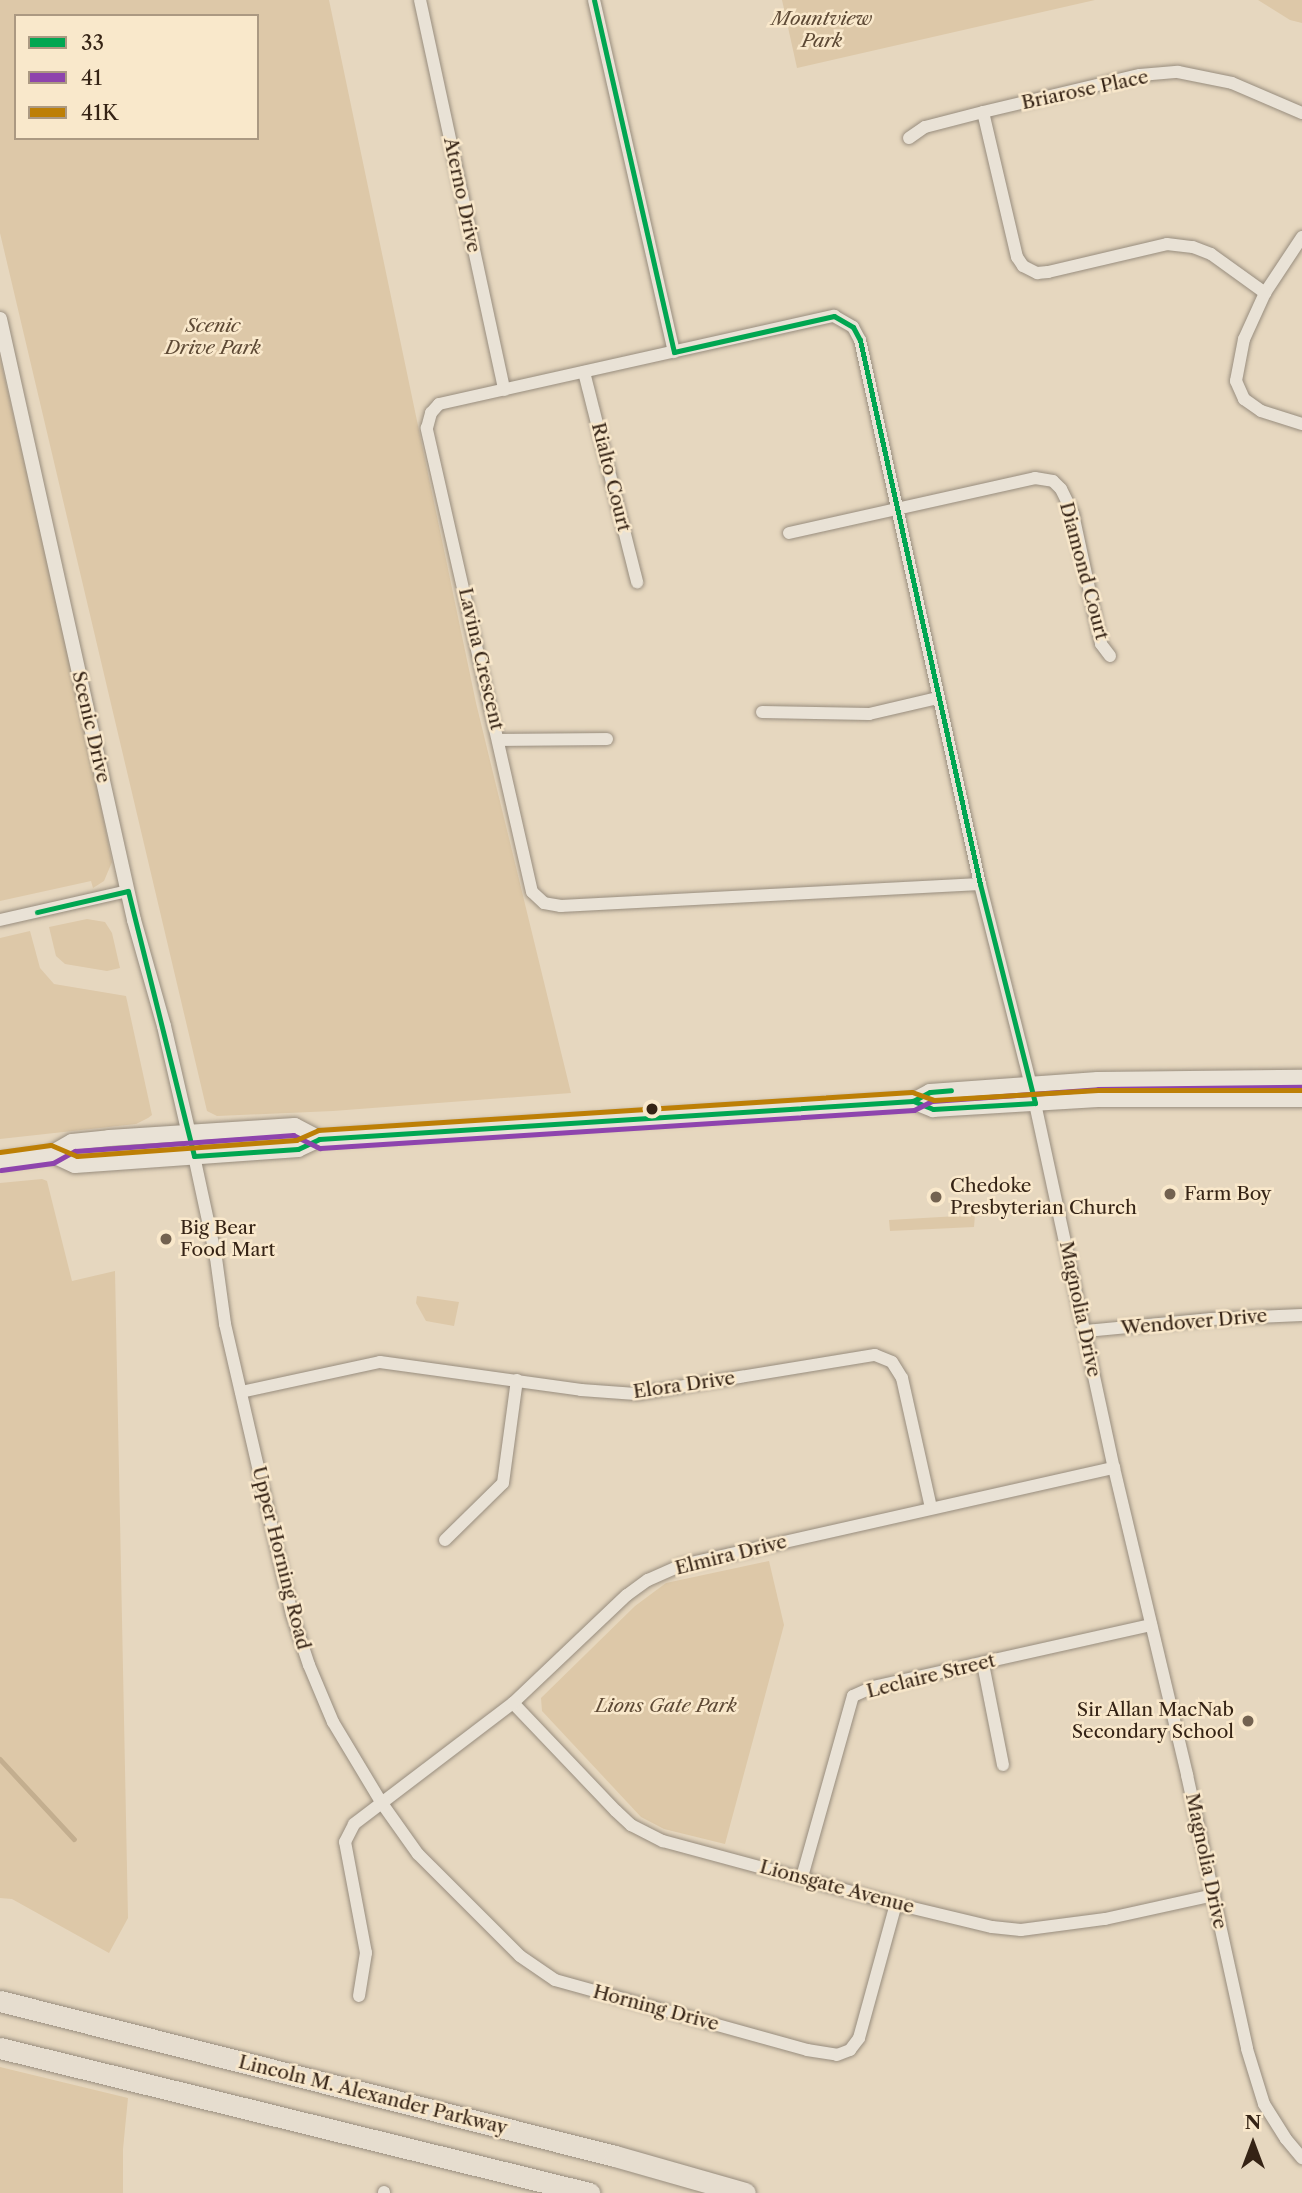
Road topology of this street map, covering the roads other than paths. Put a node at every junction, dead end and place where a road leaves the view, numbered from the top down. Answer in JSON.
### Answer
{"nodes":[{"id":1,"x":420,"y":0,"type":"edge"},
{"id":2,"x":594,"y":0,"type":"edge"},
{"id":3,"x":983,"y":112,"type":"junction"},
{"id":4,"x":1302,"y":113,"type":"edge"},
{"id":5,"x":909,"y":138,"type":"dead end"},
{"id":6,"x":1302,"y":236,"type":"edge"},
{"id":7,"x":1265,"y":293,"type":"junction"},
{"id":8,"x":0,"y":318,"type":"edge"},
{"id":9,"x":853,"y":327,"type":"joint"},
{"id":10,"x":674,"y":352,"type":"junction"},
{"id":11,"x":584,"y":372,"type":"junction"},
{"id":12,"x":504,"y":390,"type":"junction"},
{"id":13,"x":1302,"y":424,"type":"edge"},
{"id":14,"x":895,"y":508,"type":"junction"},
{"id":15,"x":789,"y":533,"type":"dead end"},
{"id":16,"x":637,"y":582,"type":"dead end"},
{"id":17,"x":1110,"y":656,"type":"dead end"},
{"id":18,"x":938,"y":698,"type":"junction"},
{"id":19,"x":762,"y":712,"type":"dead end"},
{"id":20,"x":607,"y":739,"type":"dead end"},
{"id":21,"x":499,"y":740,"type":"junction"},
{"id":22,"x":980,"y":884,"type":"junction"},
{"id":23,"x":128,"y":891,"type":"junction"},
{"id":24,"x":0,"y":920,"type":"edge"},
{"id":25,"x":1302,"y":1078,"type":"edge"},
{"id":26,"x":1031,"y":1085,"type":"junction"},
{"id":27,"x":1302,"y":1099,"type":"edge"},
{"id":28,"x":913,"y":1101,"type":"junction"},
{"id":29,"x":1035,"y":1103,"type":"junction"},
{"id":30,"x":188,"y":1133,"type":"junction"},
{"id":31,"x":319,"y":1139,"type":"junction"},
{"id":32,"x":51,"y":1154,"type":"junction"},
{"id":33,"x":194,"y":1156,"type":"junction"},
{"id":34,"x":0,"y":1161,"type":"edge"},
{"id":35,"x":1302,"y":1315,"type":"edge"},
{"id":36,"x":1086,"y":1331,"type":"junction"},
{"id":37,"x":517,"y":1380,"type":"junction"},
{"id":38,"x":241,"y":1392,"type":"junction"},
{"id":39,"x":1114,"y":1468,"type":"junction"},
{"id":40,"x":931,"y":1508,"type":"junction"},
{"id":41,"x":445,"y":1540,"type":"dead end"},
{"id":42,"x":1151,"y":1625,"type":"junction"},
{"id":43,"x":983,"y":1664,"type":"junction"},
{"id":44,"x":513,"y":1703,"type":"junction"},
{"id":45,"x":1003,"y":1765,"type":"dead end"},
{"id":46,"x":380,"y":1802,"type":"junction"},
{"id":47,"x":802,"y":1877,"type":"junction"},
{"id":48,"x":1214,"y":1895,"type":"junction"},
{"id":49,"x":896,"y":1904,"type":"junction"},
{"id":50,"x":359,"y":1996,"type":"dead end"},
{"id":51,"x":0,"y":2001,"type":"edge"},
{"id":52,"x":0,"y":2048,"type":"edge"},
{"id":53,"x":1302,"y":2158,"type":"edge"},
{"id":54,"x":589,"y":2193,"type":"edge"},
{"id":55,"x":745,"y":2193,"type":"edge"}],
"edges":[{"from":1,"to":12,"type":"street","name":"Aterno Drive"},
{"from":2,"to":10,"type":"street"},
{"from":3,"to":4,"type":"street","name":"Briarose Place"},
{"from":3,"to":5,"type":"street","name":"Briarose Place"},
{"from":3,"to":7,"type":"street"},
{"from":6,"to":7,"type":"street"},
{"from":7,"to":13,"type":"street"},
{"from":8,"to":23,"type":"street","name":"Scenic Drive"},
{"from":9,"to":10,"type":"street","name":"Lavina Crescent"},
{"from":9,"to":14,"type":"street","name":"Magnolia Drive"},
{"from":10,"to":11,"type":"street","name":"Lavina Crescent"},
{"from":11,"to":12,"type":"street","name":"Lavina Crescent"},
{"from":11,"to":16,"type":"street","name":"Rialto Court"},
{"from":12,"to":21,"type":"street","name":"Lavina Crescent"},
{"from":14,"to":15,"type":"street","name":"Diamond Court"},
{"from":14,"to":17,"type":"street","name":"Diamond Court"},
{"from":14,"to":18,"type":"street","name":"Magnolia Drive"},
{"from":18,"to":19,"type":"street"},
{"from":18,"to":22,"type":"street","name":"Magnolia Drive"},
{"from":20,"to":21,"type":"street"},
{"from":21,"to":22,"type":"street","name":"Lavina Crescent"},
{"from":22,"to":26,"type":"street","name":"Magnolia Drive"},
{"from":23,"to":24,"type":"street"},
{"from":23,"to":30,"type":"street","name":"Scenic Drive"},
{"from":25,"to":26,"type":"main road"},
{"from":26,"to":28,"type":"main road"},
{"from":26,"to":29,"type":"street","name":"Magnolia Drive"},
{"from":27,"to":29,"type":"main road"},
{"from":28,"to":29,"type":"main road"},
{"from":28,"to":31,"type":"main road"},
{"from":29,"to":36,"type":"street","name":"Magnolia Drive"},
{"from":30,"to":31,"type":"main road"},
{"from":30,"to":32,"type":"main road"},
{"from":30,"to":33,"type":"street","name":"Upper Horning Road"},
{"from":31,"to":33,"type":"main road"},
{"from":32,"to":33,"type":"main road"},
{"from":32,"to":34,"type":"main road"},
{"from":33,"to":38,"type":"street","name":"Upper Horning Road"},
{"from":35,"to":36,"type":"street","name":"Wendover Drive"},
{"from":36,"to":39,"type":"street","name":"Magnolia Drive"},
{"from":37,"to":38,"type":"street","name":"Elora Drive"},
{"from":37,"to":40,"type":"street","name":"Elora Drive"},
{"from":37,"to":41,"type":"street"},
{"from":38,"to":46,"type":"street","name":"Upper Horning Road"},
{"from":39,"to":40,"type":"street","name":"Elmira Drive"},
{"from":39,"to":42,"type":"street","name":"Magnolia Drive"},
{"from":40,"to":44,"type":"street","name":"Elmira Drive"},
{"from":42,"to":43,"type":"street","name":"Leclaire Street"},
{"from":42,"to":48,"type":"street","name":"Magnolia Drive"},
{"from":43,"to":45,"type":"street"},
{"from":43,"to":47,"type":"street","name":"Leclaire Street"},
{"from":44,"to":46,"type":"street","name":"Elmira Drive"},
{"from":44,"to":47,"type":"street","name":"Lionsgate Avenue"},
{"from":46,"to":49,"type":"street","name":"Horning Drive"},
{"from":46,"to":50,"type":"street"},
{"from":47,"to":49,"type":"street","name":"Lionsgate Avenue"},
{"from":48,"to":49,"type":"street","name":"Lionsgate Avenue"},
{"from":48,"to":53,"type":"street","name":"Magnolia Drive"},
{"from":51,"to":55,"type":"highway","name":"Lincoln M. Alexander Parkway"},
{"from":52,"to":54,"type":"highway"}]}
